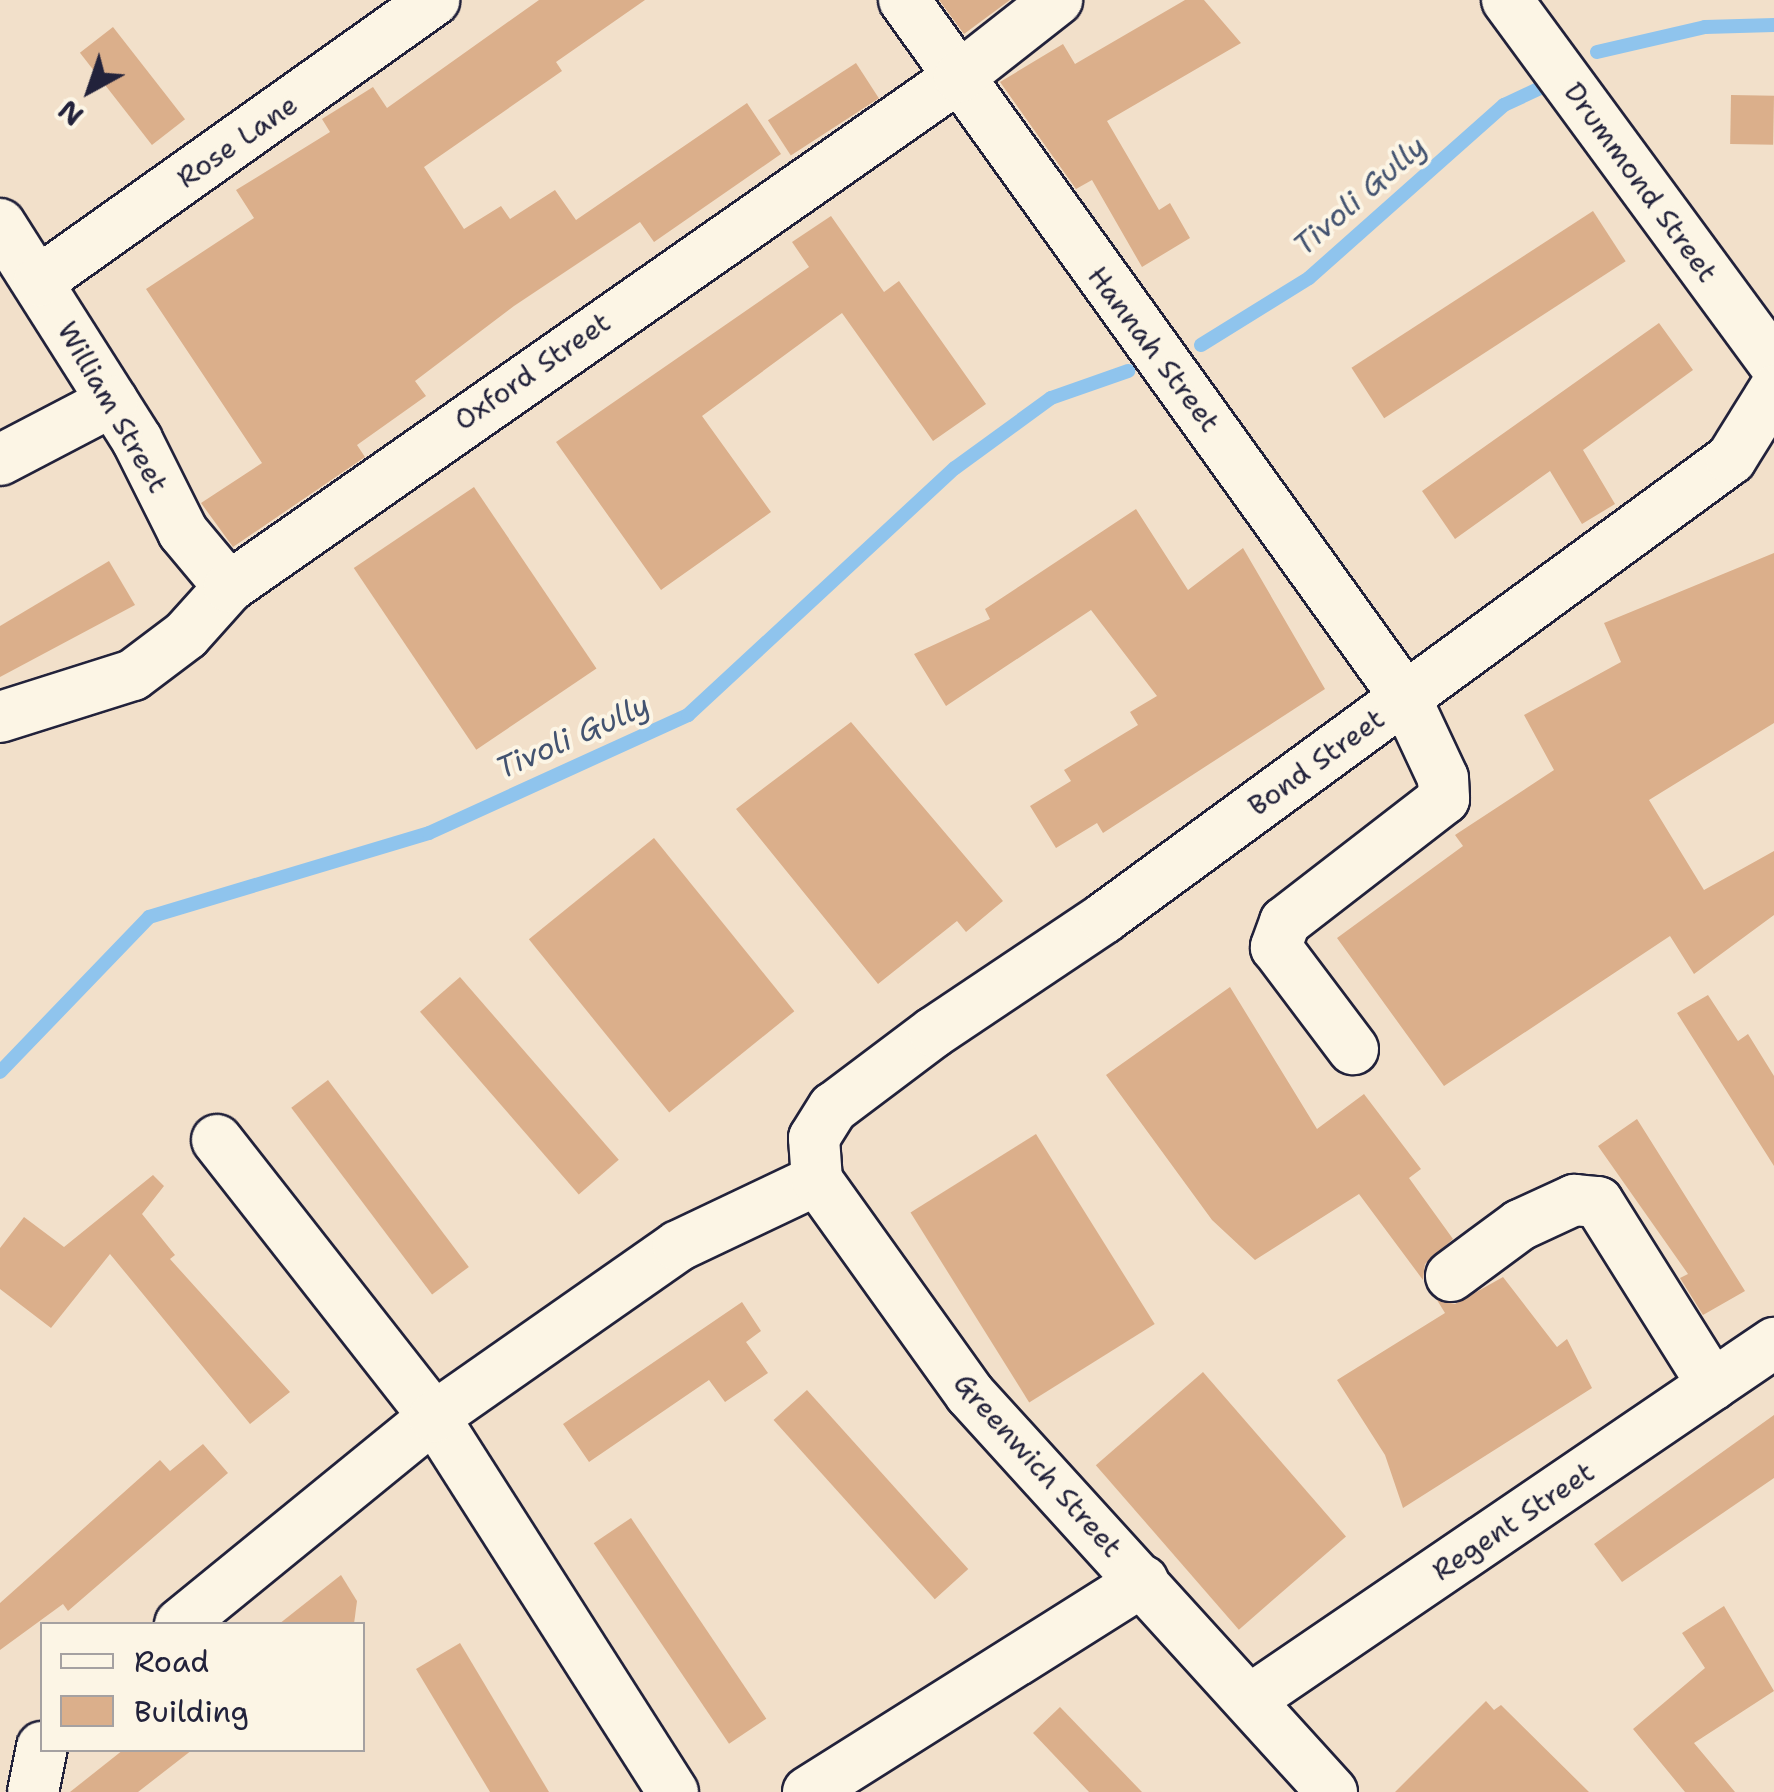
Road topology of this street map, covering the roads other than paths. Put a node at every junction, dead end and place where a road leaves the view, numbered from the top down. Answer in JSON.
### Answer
{"nodes":[{"id":1,"x":434,"y":0,"type":"edge"},
{"id":2,"x":904,"y":0,"type":"edge"},
{"id":3,"x":1057,"y":0,"type":"edge"},
{"id":4,"x":1507,"y":0,"type":"edge"},
{"id":5,"x":959,"y":77,"type":"junction"},
{"id":6,"x":0,"y":224,"type":"edge"},
{"id":7,"x":39,"y":282,"type":"junction"},
{"id":8,"x":1774,"y":364,"type":"edge"},
{"id":9,"x":1774,"y":390,"type":"edge"},
{"id":10,"x":113,"y":402,"type":"junction"},
{"id":11,"x":0,"y":460,"type":"edge"},
{"id":12,"x":229,"y":587,"type":"junction"},
{"id":13,"x":1404,"y":697,"type":"junction"},
{"id":14,"x":0,"y":716,"type":"edge"},
{"id":15,"x":1353,"y":1049,"type":"dead end"},
{"id":16,"x":217,"y":1140,"type":"dead end"},
{"id":17,"x":817,"y":1180,"type":"junction"},
{"id":18,"x":1451,"y":1276,"type":"dead end"},
{"id":19,"x":1774,"y":1344,"type":"edge"},
{"id":20,"x":1712,"y":1385,"type":"junction"},
{"id":21,"x":434,"y":1417,"type":"junction"},
{"id":22,"x":1143,"y":1581,"type":"junction"},
{"id":23,"x":182,"y":1622,"type":"edge"},
{"id":24,"x":1252,"y":1699,"type":"junction"},
{"id":25,"x":41,"y":1752,"type":"edge"},
{"id":26,"x":33,"y":1792,"type":"edge"},
{"id":27,"x":673,"y":1792,"type":"edge"},
{"id":28,"x":808,"y":1792,"type":"edge"},
{"id":29,"x":1332,"y":1792,"type":"edge"}],
"edges":[{"from":1,"to":7,"type":"street","name":"Rose Lane"},
{"from":2,"to":5,"type":"street","name":"Hannah Street"},
{"from":3,"to":5,"type":"street","name":"Oxford Street"},
{"from":4,"to":8,"type":"street","name":"Drummond Street"},
{"from":5,"to":12,"type":"street","name":"Oxford Street"},
{"from":5,"to":13,"type":"street","name":"Hannah Street"},
{"from":6,"to":7,"type":"street","name":"William Street"},
{"from":7,"to":10,"type":"street","name":"William Street"},
{"from":9,"to":13,"type":"street","name":"Bond Street"},
{"from":10,"to":11,"type":"street"},
{"from":10,"to":12,"type":"street","name":"William Street"},
{"from":12,"to":14,"type":"street","name":"Oxford Street"},
{"from":13,"to":15,"type":"street","name":"Hannah Street"},
{"from":13,"to":17,"type":"street","name":"Bond Street"},
{"from":16,"to":21,"type":"street"},
{"from":17,"to":21,"type":"street"},
{"from":17,"to":22,"type":"street","name":"Greenwich Street"},
{"from":18,"to":20,"type":"street"},
{"from":19,"to":20,"type":"street","name":"Regent Street"},
{"from":20,"to":24,"type":"street","name":"Regent Street"},
{"from":21,"to":23,"type":"street"},
{"from":21,"to":27,"type":"street"},
{"from":22,"to":24,"type":"street","name":"Greenwich Street"},
{"from":22,"to":28,"type":"street"},
{"from":24,"to":29,"type":"street","name":"Greenwich Street"},
{"from":25,"to":26,"type":"street"}]}
